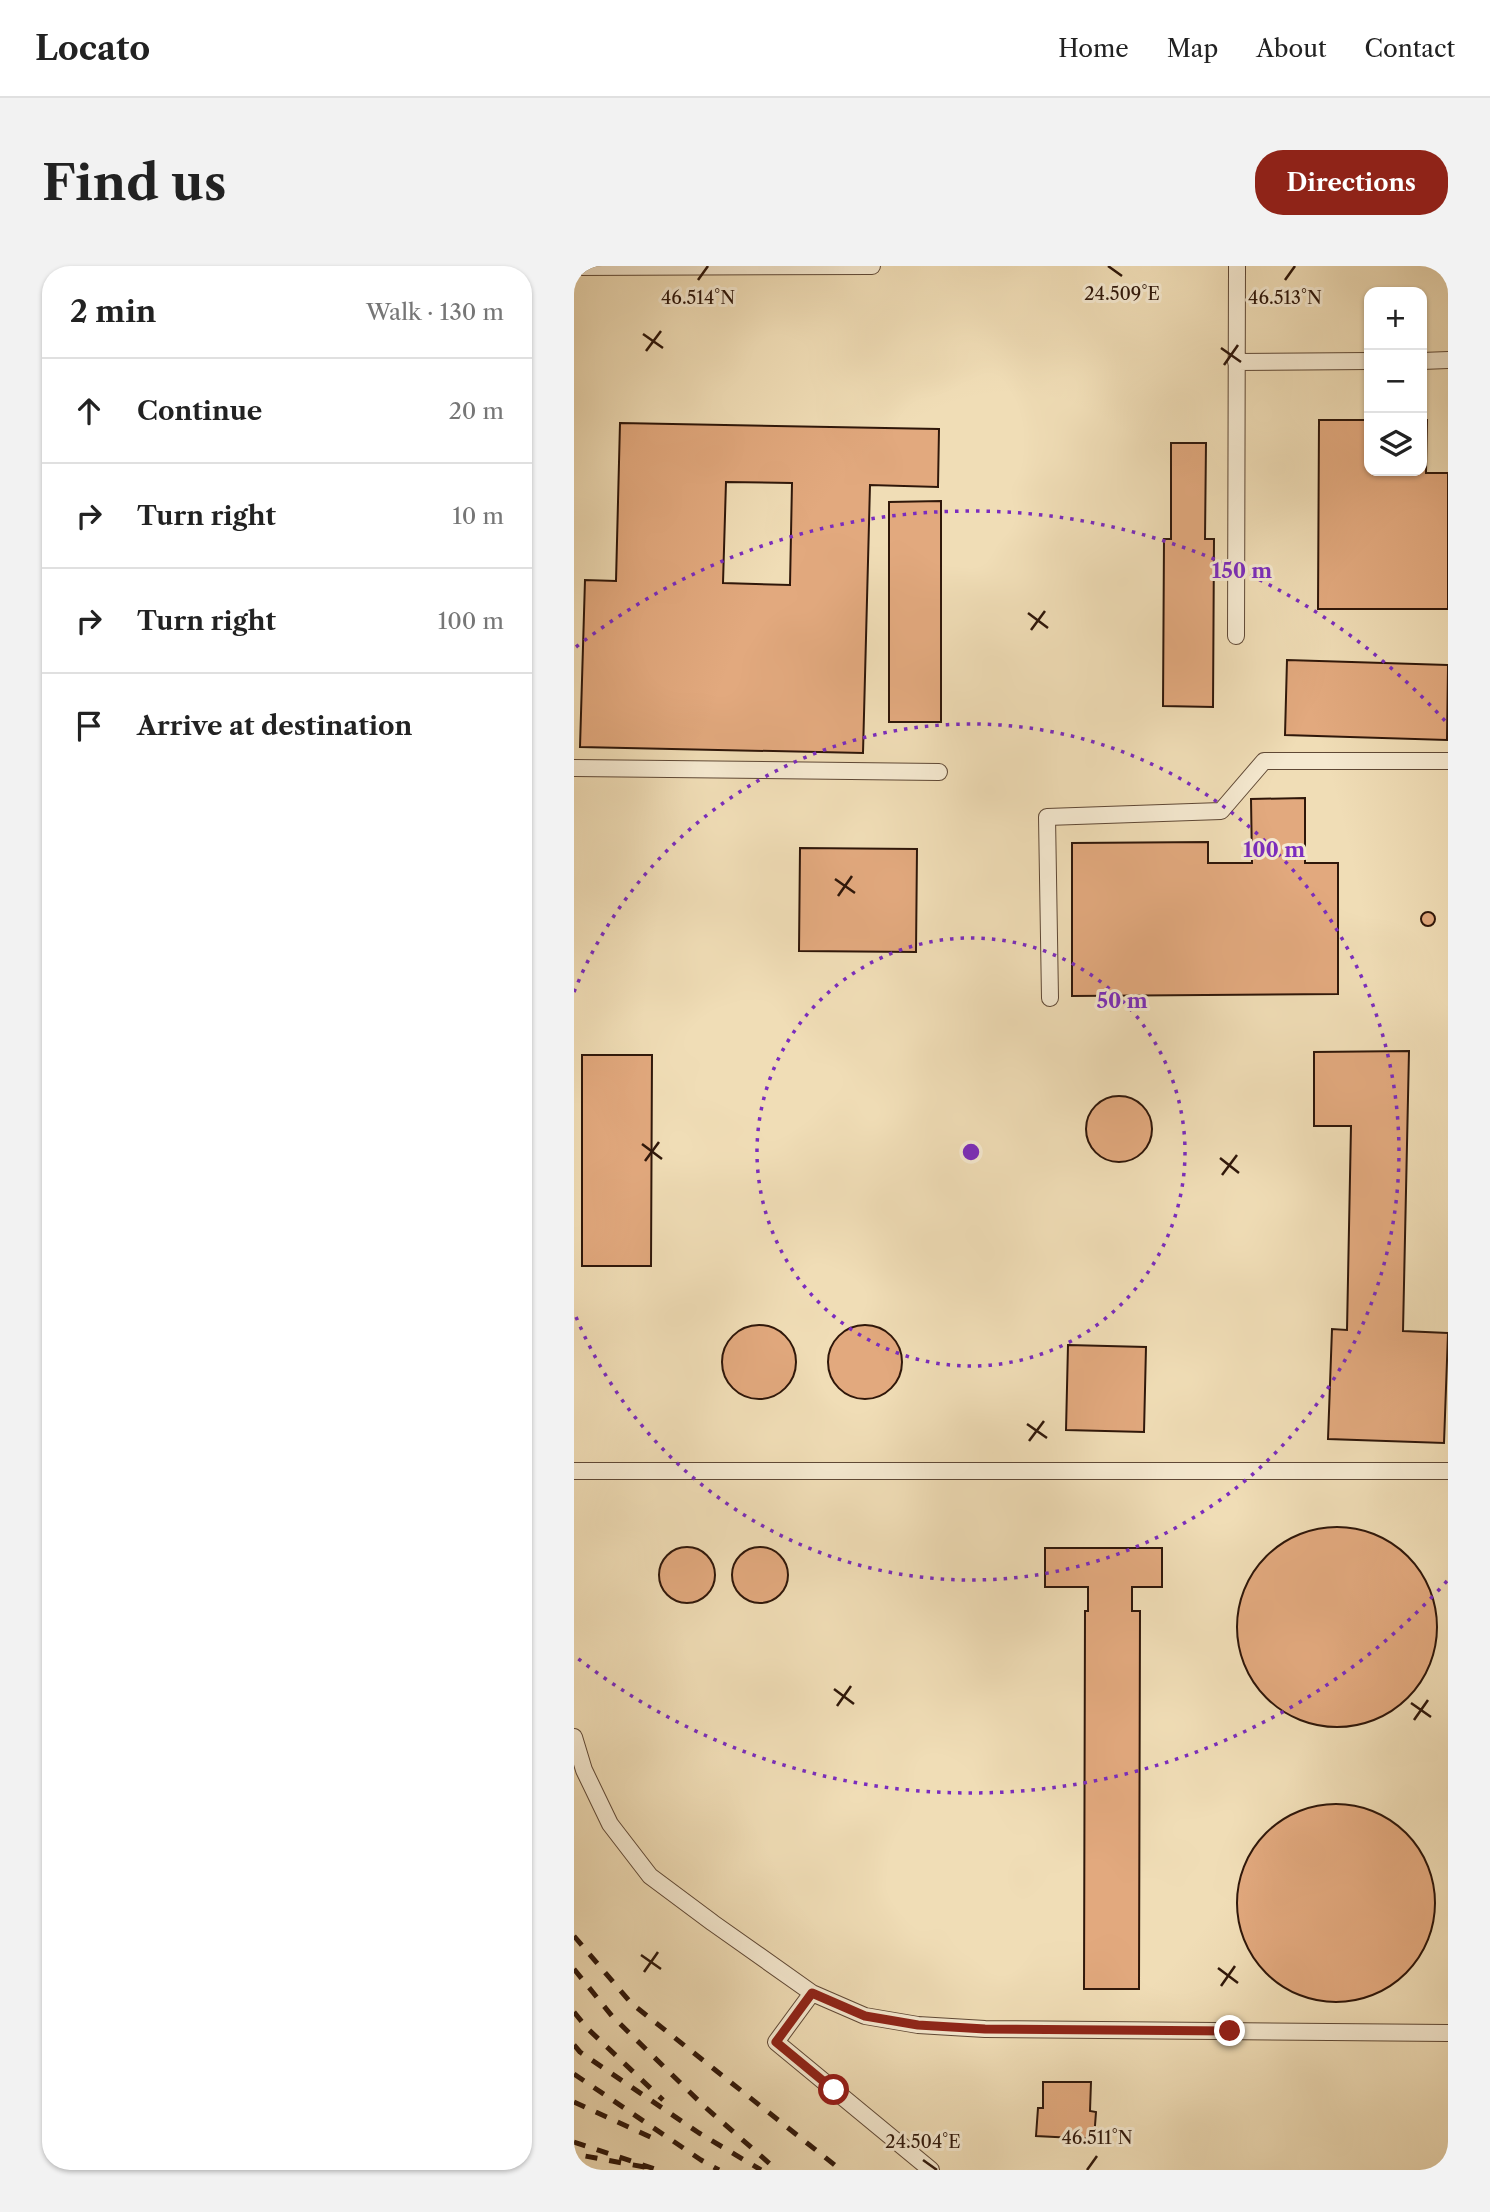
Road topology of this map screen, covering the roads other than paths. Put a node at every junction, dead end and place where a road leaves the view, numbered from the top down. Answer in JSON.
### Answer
{"nodes":[{"id":1,"x":725,"y":266,"type":"edge"},
{"id":2,"x":872,"y":266,"type":"edge"},
{"id":3,"x":1237,"y":266,"type":"edge"},
{"id":4,"x":574,"y":267,"type":"edge"},
{"id":5,"x":1427,"y":360,"type":"edge"},
{"id":6,"x":1448,"y":360,"type":"edge"},
{"id":7,"x":1364,"y":361,"type":"edge"},
{"id":8,"x":1236,"y":362,"type":"junction"},
{"id":9,"x":1236,"y":636,"type":"dead end"},
{"id":10,"x":1448,"y":761,"type":"edge"},
{"id":11,"x":574,"y":768,"type":"edge"},
{"id":12,"x":939,"y":772,"type":"dead end"},
{"id":13,"x":1050,"y":998,"type":"dead end"},
{"id":14,"x":574,"y":1471,"type":"edge"},
{"id":15,"x":1448,"y":1471,"type":"edge"},
{"id":16,"x":574,"y":1737,"type":"edge"},
{"id":17,"x":812,"y":1993,"type":"junction"},
{"id":18,"x":1448,"y":2033,"type":"edge"},
{"id":19,"x":932,"y":2170,"type":"edge"}],
"edges":[{"from":1,"to":2,"type":"lane"},
{"from":1,"to":4,"type":"lane"},
{"from":3,"to":8,"type":"lane"},
{"from":5,"to":6,"type":"lane"},
{"from":7,"to":8,"type":"lane"},
{"from":8,"to":9,"type":"lane"},
{"from":10,"to":13,"type":"lane"},
{"from":11,"to":12,"type":"lane"},
{"from":14,"to":15,"type":"lane"},
{"from":16,"to":17,"type":"lane"},
{"from":17,"to":18,"type":"lane"},
{"from":17,"to":19,"type":"lane"}]}
